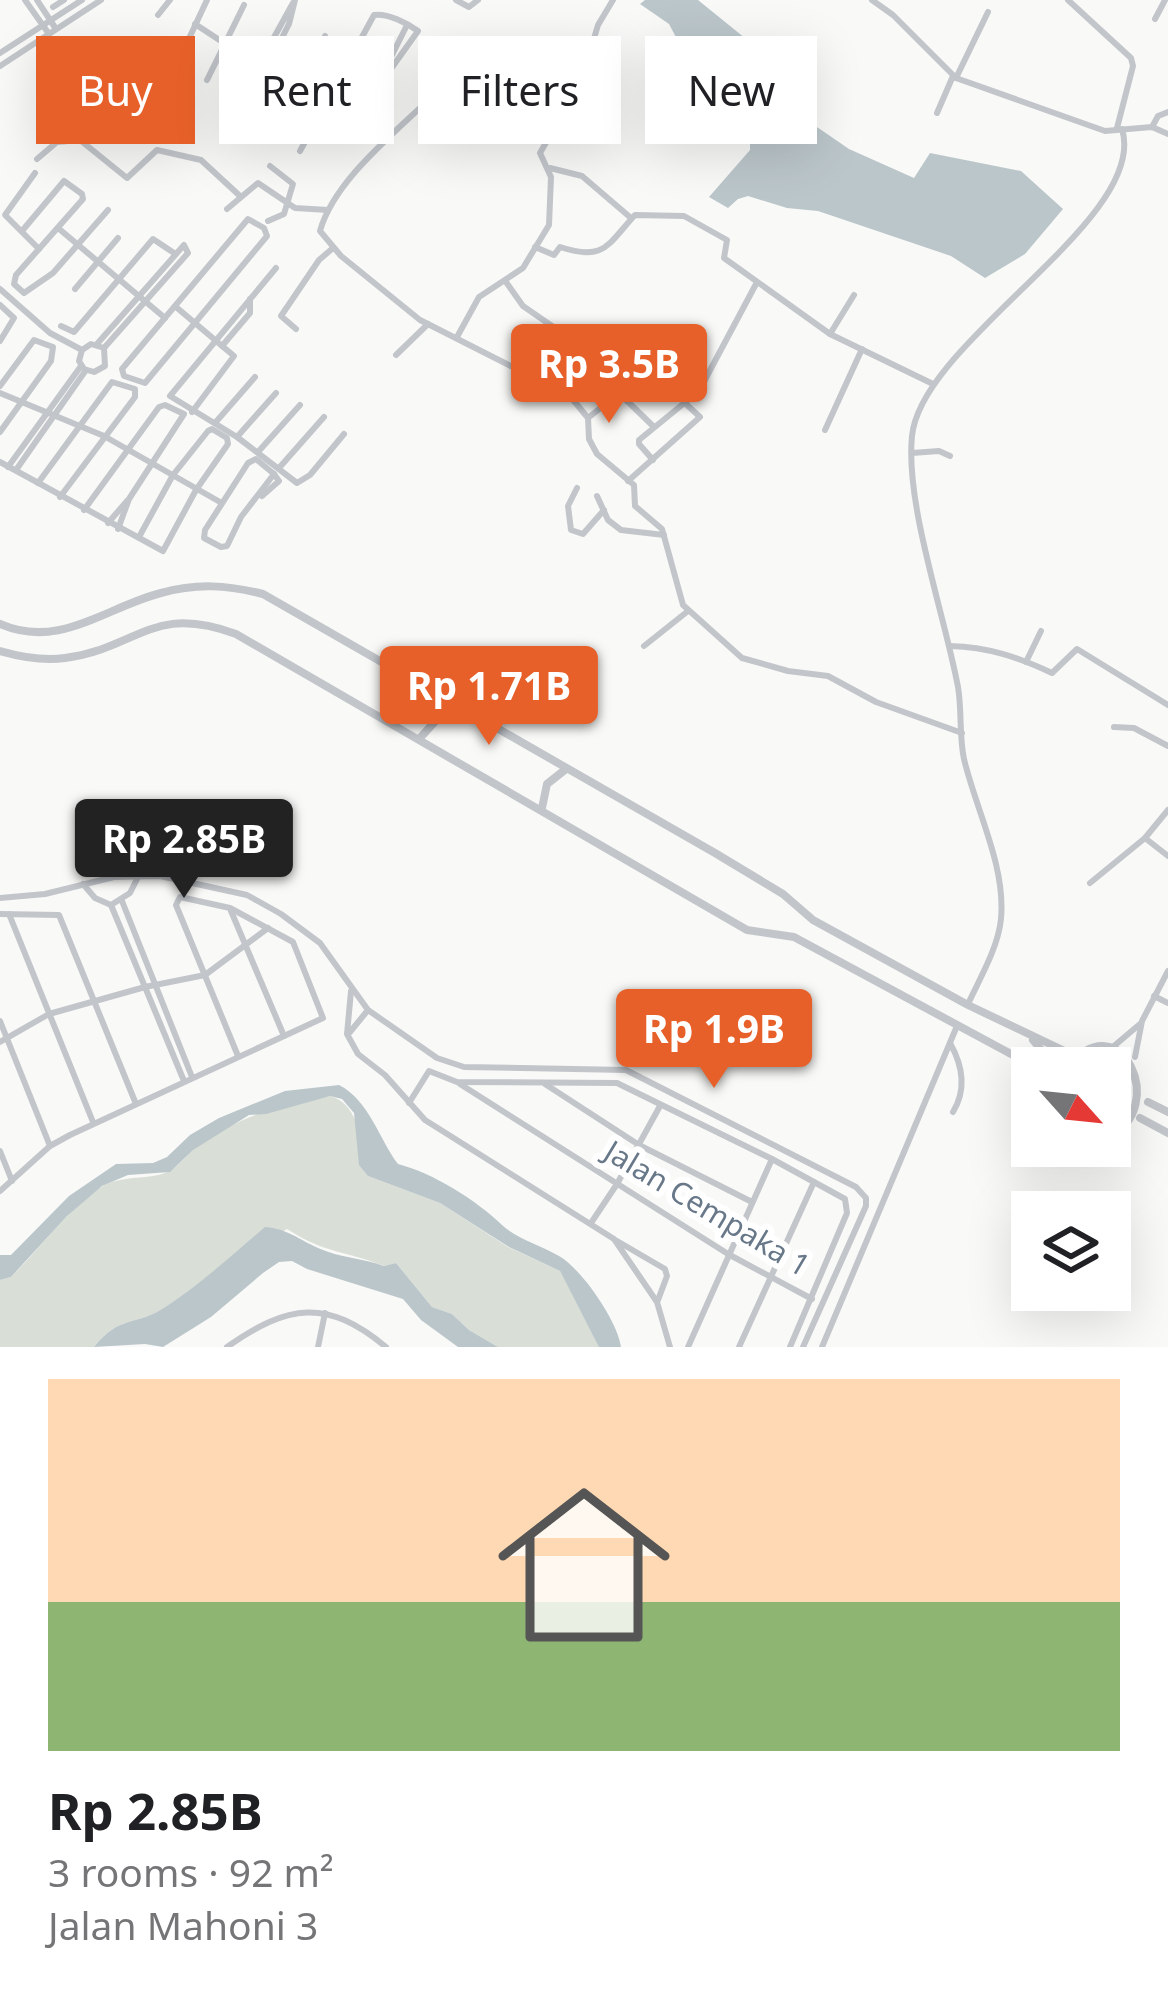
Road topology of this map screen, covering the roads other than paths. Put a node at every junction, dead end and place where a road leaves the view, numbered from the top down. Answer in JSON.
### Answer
{"nodes":[{"id":1,"x":26,"y":0,"type":"edge"},
{"id":2,"x":37,"y":0,"type":"edge"},
{"id":3,"x":64,"y":0,"type":"edge"},
{"id":4,"x":82,"y":0,"type":"edge"},
{"id":5,"x":101,"y":0,"type":"edge"},
{"id":6,"x":170,"y":0,"type":"edge"},
{"id":7,"x":207,"y":0,"type":"edge"},
{"id":8,"x":456,"y":0,"type":"edge"},
{"id":9,"x":478,"y":0,"type":"edge"},
{"id":10,"x":614,"y":0,"type":"edge"},
{"id":11,"x":1068,"y":0,"type":"edge"},
{"id":12,"x":1165,"y":0,"type":"edge"},
{"id":13,"x":875,"y":1,"type":"edge"},
{"id":14,"x":244,"y":5,"type":"dead end"},
{"id":15,"x":52,"y":7,"type":"dead end"},
{"id":16,"x":988,"y":12,"type":"dead end"},
{"id":17,"x":158,"y":15,"type":"dead end"},
{"id":18,"x":1155,"y":20,"type":"dead end"},
{"id":19,"x":47,"y":23,"type":"junction"},
{"id":20,"x":195,"y":24,"type":"junction"},
{"id":21,"x":407,"y":25,"type":"junction"},
{"id":22,"x":53,"y":32,"type":"junction"},
{"id":23,"x":190,"y":36,"type":"edge"},
{"id":24,"x":228,"y":36,"type":"edge"},
{"id":25,"x":363,"y":36,"type":"edge"},
{"id":26,"x":595,"y":36,"type":"edge"},
{"id":27,"x":219,"y":40,"type":"edge"},
{"id":28,"x":0,"y":52,"type":"edge"},
{"id":29,"x":269,"y":52,"type":"joint"},
{"id":30,"x":219,"y":54,"type":"edge"},
{"id":31,"x":0,"y":66,"type":"edge"},
{"id":32,"x":954,"y":77,"type":"junction"},
{"id":33,"x":207,"y":80,"type":"dead end"},
{"id":34,"x":418,"y":107,"type":"edge"},
{"id":35,"x":1168,"y":112,"type":"edge"},
{"id":36,"x":937,"y":113,"type":"dead end"},
{"id":37,"x":1152,"y":127,"type":"junction"},
{"id":38,"x":1119,"y":130,"type":"junction"},
{"id":39,"x":1168,"y":134,"type":"edge"},
{"id":40,"x":304,"y":144,"type":"edge"},
{"id":41,"x":545,"y":144,"type":"edge"},
{"id":42,"x":300,"y":151,"type":"dead end"},
{"id":43,"x":37,"y":159,"type":"dead end"},
{"id":44,"x":270,"y":166,"type":"dead end"},
{"id":45,"x":550,"y":168,"type":"junction"},
{"id":46,"x":35,"y":173,"type":"dead end"},
{"id":47,"x":240,"y":196,"type":"junction"},
{"id":48,"x":287,"y":202,"type":"junction"},
{"id":49,"x":227,"y":209,"type":"dead end"},
{"id":50,"x":108,"y":210,"type":"dead end"},
{"id":51,"x":328,"y":211,"type":"junction"},
{"id":52,"x":631,"y":218,"type":"junction"},
{"id":53,"x":268,"y":221,"type":"dead end"},
{"id":54,"x":58,"y":228,"type":"junction"},
{"id":55,"x":22,"y":231,"type":"junction"},
{"id":56,"x":118,"y":238,"type":"dead end"},
{"id":57,"x":79,"y":245,"type":"junction"},
{"id":58,"x":535,"y":247,"type":"junction"},
{"id":59,"x":333,"y":248,"type":"junction"},
{"id":60,"x":39,"y":249,"type":"junction"},
{"id":61,"x":174,"y":253,"type":"junction"},
{"id":62,"x":98,"y":261,"type":"junction"},
{"id":63,"x":276,"y":268,"type":"dead end"},
{"id":64,"x":119,"y":279,"type":"junction"},
{"id":65,"x":506,"y":282,"type":"junction"},
{"id":66,"x":756,"y":284,"type":"junction"},
{"id":67,"x":0,"y":289,"type":"edge"},
{"id":68,"x":75,"y":289,"type":"dead end"},
{"id":69,"x":854,"y":296,"type":"dead end"},
{"id":70,"x":143,"y":299,"type":"junction"},
{"id":71,"x":0,"y":305,"type":"edge"},
{"id":72,"x":175,"y":306,"type":"junction"},
{"id":73,"x":165,"y":318,"type":"junction"},
{"id":74,"x":194,"y":323,"type":"junction"},
{"id":75,"x":428,"y":324,"type":"junction"},
{"id":76,"x":61,"y":326,"type":"dead end"},
{"id":77,"x":296,"y":329,"type":"dead end"},
{"id":78,"x":830,"y":334,"type":"junction"},
{"id":79,"x":457,"y":337,"type":"junction"},
{"id":80,"x":0,"y":341,"type":"edge"},
{"id":81,"x":219,"y":343,"type":"junction"},
{"id":82,"x":100,"y":346,"type":"junction"},
{"id":83,"x":862,"y":349,"type":"junction"},
{"id":84,"x":82,"y":350,"type":"junction"},
{"id":85,"x":396,"y":356,"type":"dead end"},
{"id":86,"x":84,"y":368,"type":"junction"},
{"id":87,"x":255,"y":377,"type":"dead end"},
{"id":88,"x":933,"y":384,"type":"junction"},
{"id":89,"x":0,"y":389,"type":"edge"},
{"id":90,"x":276,"y":393,"type":"dead end"},
{"id":91,"x":619,"y":394,"type":"junction"},
{"id":92,"x":20,"y":403,"type":"junction"},
{"id":93,"x":686,"y":404,"type":"junction"},
{"id":94,"x":300,"y":405,"type":"dead end"},
{"id":95,"x":188,"y":414,"type":"junction"},
{"id":96,"x":51,"y":415,"type":"junction"},
{"id":97,"x":324,"y":417,"type":"dead end"},
{"id":98,"x":588,"y":418,"type":"junction"},
{"id":99,"x":79,"y":426,"type":"junction"},
{"id":100,"x":213,"y":426,"type":"junction"},
{"id":101,"x":653,"y":427,"type":"junction"},
{"id":102,"x":825,"y":430,"type":"dead end"},
{"id":103,"x":0,"y":432,"type":"edge"},
{"id":104,"x":344,"y":434,"type":"dead end"},
{"id":105,"x":104,"y":436,"type":"junction"},
{"id":106,"x":233,"y":439,"type":"junction"},
{"id":107,"x":128,"y":449,"type":"junction"},
{"id":108,"x":258,"y":452,"type":"junction"},
{"id":109,"x":912,"y":453,"type":"junction"},
{"id":110,"x":950,"y":456,"type":"dead end"},
{"id":111,"x":652,"y":460,"type":"junction"},
{"id":112,"x":151,"y":463,"type":"junction"},
{"id":113,"x":8,"y":466,"type":"edge"},
{"id":114,"x":276,"y":471,"type":"junction"},
{"id":115,"x":173,"y":476,"type":"junction"},
{"id":116,"x":628,"y":481,"type":"junction"},
{"id":117,"x":38,"y":483,"type":"junction"},
{"id":118,"x":577,"y":488,"type":"dead end"},
{"id":119,"x":196,"y":490,"type":"junction"},
{"id":120,"x":597,"y":496,"type":"dead end"},
{"id":121,"x":60,"y":497,"type":"junction"},
{"id":122,"x":130,"y":499,"type":"junction"},
{"id":123,"x":220,"y":502,"type":"junction"},
{"id":124,"x":84,"y":510,"type":"junction"},
{"id":125,"x":604,"y":510,"type":"junction"},
{"id":126,"x":108,"y":523,"type":"junction"},
{"id":127,"x":118,"y":529,"type":"junction"},
{"id":128,"x":664,"y":535,"type":"junction"},
{"id":129,"x":139,"y":537,"type":"junction"},
{"id":130,"x":688,"y":611,"type":"junction"},
{"id":131,"x":0,"y":625,"type":"edge"},
{"id":132,"x":1041,"y":631,"type":"dead end"},
{"id":133,"x":644,"y":646,"type":"dead end"},
{"id":134,"x":948,"y":646,"type":"junction"},
{"id":135,"x":0,"y":652,"type":"edge"},
{"id":136,"x":1026,"y":662,"type":"junction"},
{"id":137,"x":444,"y":696,"type":"junction"},
{"id":138,"x":1168,"y":705,"type":"edge"},
{"id":139,"x":1114,"y":728,"type":"dead end"},
{"id":140,"x":962,"y":733,"type":"junction"},
{"id":141,"x":420,"y":738,"type":"junction"},
{"id":142,"x":1168,"y":746,"type":"edge"},
{"id":143,"x":566,"y":769,"type":"junction"},
{"id":144,"x":542,"y":808,"type":"junction"},
{"id":145,"x":1168,"y":810,"type":"edge"},
{"id":146,"x":1145,"y":838,"type":"junction"},
{"id":147,"x":1168,"y":856,"type":"edge"},
{"id":148,"x":138,"y":877,"type":"junction"},
{"id":149,"x":1090,"y":883,"type":"dead end"},
{"id":150,"x":82,"y":884,"type":"junction"},
{"id":151,"x":0,"y":898,"type":"edge"},
{"id":152,"x":122,"y":901,"type":"junction"},
{"id":153,"x":111,"y":905,"type":"junction"},
{"id":154,"x":230,"y":908,"type":"junction"},
{"id":155,"x":5,"y":914,"type":"edge"},
{"id":156,"x":269,"y":927,"type":"junction"},
{"id":157,"x":245,"y":943,"type":"junction"},
{"id":158,"x":1168,"y":971,"type":"edge"},
{"id":159,"x":205,"y":976,"type":"junction"},
{"id":160,"x":150,"y":987,"type":"junction"},
{"id":161,"x":351,"y":992,"type":"junction"},
{"id":162,"x":1154,"y":996,"type":"junction"},
{"id":163,"x":95,"y":1001,"type":"junction"},
{"id":164,"x":1168,"y":1003,"type":"edge"},
{"id":165,"x":968,"y":1005,"type":"junction"},
{"id":166,"x":368,"y":1010,"type":"junction"},
{"id":167,"x":49,"y":1015,"type":"junction"},
{"id":168,"x":0,"y":1021,"type":"edge"},
{"id":169,"x":1142,"y":1021,"type":"junction"},
{"id":170,"x":959,"y":1023,"type":"junction"},
{"id":171,"x":347,"y":1034,"type":"junction"},
{"id":172,"x":1028,"y":1035,"type":"junction"},
{"id":173,"x":284,"y":1036,"type":"junction"},
{"id":174,"x":3,"y":1040,"type":"edge"},
{"id":175,"x":950,"y":1043,"type":"junction"},
{"id":176,"x":1114,"y":1046,"type":"junction"},
{"id":177,"x":1038,"y":1047,"type":"edge"},
{"id":178,"x":1055,"y":1047,"type":"edge"},
{"id":179,"x":1105,"y":1047,"type":"edge"},
{"id":180,"x":1011,"y":1051,"type":"edge"},
{"id":181,"x":238,"y":1056,"type":"junction"},
{"id":182,"x":1135,"y":1057,"type":"junction"},
{"id":183,"x":188,"y":1079,"type":"junction"},
{"id":184,"x":457,"y":1082,"type":"junction"},
{"id":185,"x":542,"y":1082,"type":"junction"},
{"id":186,"x":1148,"y":1102,"type":"junction"},
{"id":187,"x":409,"y":1103,"type":"junction"},
{"id":188,"x":136,"y":1104,"type":"junction"},
{"id":189,"x":660,"y":1106,"type":"junction"},
{"id":190,"x":953,"y":1112,"type":"dead end"},
{"id":191,"x":1168,"y":1112,"type":"edge"},
{"id":192,"x":1140,"y":1118,"type":"junction"},
{"id":193,"x":94,"y":1123,"type":"junction"},
{"id":194,"x":1131,"y":1126,"type":"edge"},
{"id":195,"x":1168,"y":1132,"type":"edge"},
{"id":196,"x":639,"y":1145,"type":"junction"},
{"id":197,"x":50,"y":1146,"type":"junction"},
{"id":198,"x":0,"y":1151,"type":"edge"},
{"id":199,"x":772,"y":1159,"type":"junction"},
{"id":200,"x":12,"y":1181,"type":"junction"},
{"id":201,"x":814,"y":1182,"type":"junction"},
{"id":202,"x":617,"y":1184,"type":"junction"},
{"id":203,"x":0,"y":1191,"type":"edge"},
{"id":204,"x":752,"y":1202,"type":"junction"},
{"id":205,"x":590,"y":1223,"type":"junction"},
{"id":206,"x":614,"y":1239,"type":"junction"},
{"id":207,"x":728,"y":1254,"type":"junction"},
{"id":208,"x":770,"y":1278,"type":"junction"},
{"id":209,"x":812,"y":1299,"type":"junction"},
{"id":210,"x":657,"y":1303,"type":"junction"},
{"id":211,"x":326,"y":1313,"type":"junction"},
{"id":212,"x":227,"y":1347,"type":"edge"},
{"id":213,"x":318,"y":1347,"type":"edge"},
{"id":214,"x":386,"y":1347,"type":"edge"},
{"id":215,"x":670,"y":1347,"type":"edge"},
{"id":216,"x":688,"y":1347,"type":"edge"},
{"id":217,"x":740,"y":1347,"type":"edge"},
{"id":218,"x":790,"y":1347,"type":"edge"},
{"id":219,"x":803,"y":1347,"type":"edge"},
{"id":220,"x":822,"y":1347,"type":"edge"}],
"edges":[{"from":1,"to":19,"type":"street"},
{"from":2,"to":19,"type":"street"},
{"from":3,"to":15,"type":"street"},
{"from":4,"to":19,"type":"street"},
{"from":5,"to":22,"type":"street"},
{"from":6,"to":17,"type":"street"},
{"from":7,"to":20,"type":"street"},
{"from":8,"to":9,"type":"street"},
{"from":10,"to":26,"type":"street"},
{"from":11,"to":38,"type":"street"},
{"from":12,"to":18,"type":"street"},
{"from":13,"to":32,"type":"street"},
{"from":14,"to":24,"type":"street"},
{"from":16,"to":32,"type":"street"},
{"from":19,"to":22,"type":"street"},
{"from":19,"to":28,"type":"street"},
{"from":20,"to":23,"type":"street"},
{"from":20,"to":27,"type":"street"},
{"from":21,"to":21,"type":"street"},
{"from":21,"to":25,"type":"street"},
{"from":22,"to":31,"type":"street"},
{"from":29,"to":29,"type":"street"},
{"from":30,"to":33,"type":"street"},
{"from":32,"to":36,"type":"street"},
{"from":32,"to":38,"type":"street"},
{"from":34,"to":51,"type":"street"},
{"from":35,"to":37,"type":"street"},
{"from":37,"to":38,"type":"street"},
{"from":37,"to":39,"type":"street"},
{"from":38,"to":88,"type":"street"},
{"from":40,"to":42,"type":"street"},
{"from":41,"to":45,"type":"street"},
{"from":43,"to":47,"type":"street"},
{"from":44,"to":48,"type":"street"},
{"from":45,"to":52,"type":"street"},
{"from":45,"to":58,"type":"street"},
{"from":46,"to":55,"type":"street"},
{"from":47,"to":48,"type":"street"},
{"from":47,"to":49,"type":"street"},
{"from":48,"to":51,"type":"street"},
{"from":48,"to":53,"type":"street"},
{"from":50,"to":57,"type":"street"},
{"from":51,"to":59,"type":"street"},
{"from":52,"to":58,"type":"street"},
{"from":52,"to":66,"type":"street"},
{"from":54,"to":55,"type":"street"},
{"from":54,"to":57,"type":"street"},
{"from":54,"to":60,"type":"street"},
{"from":55,"to":60,"type":"street"},
{"from":56,"to":62,"type":"street"},
{"from":57,"to":60,"type":"street"},
{"from":57,"to":62,"type":"street"},
{"from":58,"to":65,"type":"street"},
{"from":59,"to":75,"type":"street"},
{"from":59,"to":77,"type":"street"},
{"from":61,"to":64,"type":"street"},
{"from":61,"to":70,"type":"street"},
{"from":61,"to":70,"type":"street"},
{"from":62,"to":64,"type":"street"},
{"from":62,"to":68,"type":"street"},
{"from":63,"to":81,"type":"street"},
{"from":64,"to":70,"type":"street"},
{"from":64,"to":76,"type":"street"},
{"from":65,"to":79,"type":"street"},
{"from":65,"to":91,"type":"street"},
{"from":66,"to":78,"type":"street"},
{"from":66,"to":93,"type":"street"},
{"from":67,"to":84,"type":"street"},
{"from":69,"to":78,"type":"street"},
{"from":70,"to":73,"type":"street"},
{"from":70,"to":82,"type":"street"},
{"from":71,"to":80,"type":"street"},
{"from":72,"to":73,"type":"street"},
{"from":72,"to":74,"type":"street"},
{"from":72,"to":74,"type":"street"},
{"from":73,"to":74,"type":"street"},
{"from":74,"to":81,"type":"street"},
{"from":75,"to":79,"type":"street"},
{"from":75,"to":85,"type":"street"},
{"from":78,"to":83,"type":"street"},
{"from":79,"to":98,"type":"street"},
{"from":81,"to":95,"type":"street"},
{"from":81,"to":95,"type":"street"},
{"from":82,"to":84,"type":"street"},
{"from":82,"to":86,"type":"street"},
{"from":83,"to":88,"type":"street"},
{"from":83,"to":102,"type":"street"},
{"from":84,"to":86,"type":"street"},
{"from":86,"to":96,"type":"street"},
{"from":87,"to":100,"type":"street"},
{"from":88,"to":109,"type":"street"},
{"from":89,"to":92,"type":"street"},
{"from":89,"to":92,"type":"street"},
{"from":90,"to":106,"type":"street"},
{"from":91,"to":98,"type":"street"},
{"from":91,"to":101,"type":"street"},
{"from":92,"to":96,"type":"street"},
{"from":92,"to":103,"type":"street"},
{"from":93,"to":101,"type":"street"},
{"from":93,"to":111,"type":"street"},
{"from":94,"to":108,"type":"street"},
{"from":95,"to":100,"type":"street"},
{"from":95,"to":107,"type":"street"},
{"from":95,"to":112,"type":"street"},
{"from":96,"to":99,"type":"street"},
{"from":96,"to":113,"type":"street"},
{"from":97,"to":114,"type":"street"},
{"from":98,"to":116,"type":"street"},
{"from":99,"to":105,"type":"street"},
{"from":99,"to":105,"type":"street"},
{"from":99,"to":117,"type":"street"},
{"from":100,"to":106,"type":"street"},
{"from":100,"to":115,"type":"street"},
{"from":101,"to":111,"type":"street"},
{"from":104,"to":114,"type":"street"},
{"from":105,"to":107,"type":"street"},
{"from":105,"to":121,"type":"street"},
{"from":106,"to":108,"type":"street"},
{"from":106,"to":119,"type":"street"},
{"from":107,"to":112,"type":"street"},
{"from":107,"to":124,"type":"street"},
{"from":108,"to":114,"type":"street"},
{"from":109,"to":110,"type":"street"},
{"from":109,"to":134,"type":"street"},
{"from":111,"to":116,"type":"street"},
{"from":112,"to":115,"type":"street"},
{"from":112,"to":122,"type":"street"},
{"from":113,"to":117,"type":"street"},
{"from":114,"to":123,"type":"street"},
{"from":114,"to":123,"type":"street"},
{"from":115,"to":119,"type":"street"},
{"from":115,"to":129,"type":"street"},
{"from":116,"to":128,"type":"street"},
{"from":117,"to":121,"type":"street"},
{"from":118,"to":125,"type":"street"},
{"from":119,"to":123,"type":"street"},
{"from":119,"to":129,"type":"street"},
{"from":120,"to":125,"type":"street"},
{"from":121,"to":124,"type":"street"},
{"from":122,"to":126,"type":"street"},
{"from":122,"to":127,"type":"street"},
{"from":124,"to":126,"type":"street"},
{"from":125,"to":128,"type":"street"},
{"from":126,"to":127,"type":"street"},
{"from":127,"to":129,"type":"street"},
{"from":128,"to":130,"type":"street"},
{"from":130,"to":133,"type":"street"},
{"from":130,"to":140,"type":"street"},
{"from":131,"to":137,"type":"street"},
{"from":132,"to":136,"type":"street"},
{"from":134,"to":136,"type":"street"},
{"from":134,"to":140,"type":"street"},
{"from":135,"to":141,"type":"street"},
{"from":136,"to":138,"type":"street"},
{"from":137,"to":141,"type":"street"},
{"from":137,"to":143,"type":"street"},
{"from":139,"to":142,"type":"street"},
{"from":140,"to":165,"type":"street"},
{"from":141,"to":144,"type":"street"},
{"from":143,"to":144,"type":"street"},
{"from":143,"to":165,"type":"street"},
{"from":144,"to":170,"type":"street"},
{"from":145,"to":146,"type":"street"},
{"from":146,"to":147,"type":"street"},
{"from":146,"to":149,"type":"street"},
{"from":148,"to":150,"type":"street"},
{"from":148,"to":152,"type":"street"},
{"from":148,"to":161,"type":"street"},
{"from":150,"to":151,"type":"street"},
{"from":150,"to":153,"type":"street"},
{"from":152,"to":153,"type":"street"},
{"from":152,"to":160,"type":"street"},
{"from":153,"to":160,"type":"street"},
{"from":154,"to":156,"type":"street"},
{"from":154,"to":157,"type":"street"},
{"from":154,"to":159,"type":"street"},
{"from":155,"to":163,"type":"street"},
{"from":155,"to":167,"type":"street"},
{"from":156,"to":157,"type":"street"},
{"from":156,"to":173,"type":"street"},
{"from":157,"to":159,"type":"street"},
{"from":157,"to":173,"type":"street"},
{"from":158,"to":162,"type":"street"},
{"from":159,"to":160,"type":"street"},
{"from":159,"to":181,"type":"street"},
{"from":160,"to":163,"type":"street"},
{"from":160,"to":183,"type":"street"},
{"from":161,"to":166,"type":"street"},
{"from":161,"to":171,"type":"street"},
{"from":162,"to":164,"type":"street"},
{"from":162,"to":169,"type":"street"},
{"from":163,"to":167,"type":"street"},
{"from":163,"to":188,"type":"street"},
{"from":165,"to":172,"type":"street"},
{"from":166,"to":171,"type":"street"},
{"from":166,"to":219,"type":"street"},
{"from":167,"to":174,"type":"street"},
{"from":167,"to":193,"type":"street"},
{"from":168,"to":174,"type":"street"},
{"from":169,"to":176,"type":"street"},
{"from":169,"to":182,"type":"street"},
{"from":170,"to":175,"type":"street"},
{"from":170,"to":180,"type":"street"},
{"from":171,"to":187,"type":"street"},
{"from":172,"to":177,"type":"street"},
{"from":172,"to":178,"type":"street"},
{"from":173,"to":181,"type":"street"},
{"from":174,"to":197,"type":"street"},
{"from":175,"to":190,"type":"street"},
{"from":175,"to":220,"type":"street"},
{"from":176,"to":179,"type":"street"},
{"from":176,"to":182,"type":"street"},
{"from":181,"to":183,"type":"street"},
{"from":182,"to":186,"type":"street"},
{"from":183,"to":188,"type":"street"},
{"from":184,"to":185,"type":"street"},
{"from":184,"to":187,"type":"street"},
{"from":184,"to":202,"type":"street","name":"Jalan Cempaka 1"},
{"from":185,"to":189,"type":"street"},
{"from":185,"to":196,"type":"street"},
{"from":186,"to":191,"type":"street"},
{"from":186,"to":192,"type":"street"},
{"from":187,"to":205,"type":"street"},
{"from":188,"to":193,"type":"street"},
{"from":189,"to":196,"type":"street"},
{"from":189,"to":199,"type":"street"},
{"from":192,"to":194,"type":"street"},
{"from":192,"to":195,"type":"street"},
{"from":193,"to":197,"type":"street"},
{"from":196,"to":202,"type":"street"},
{"from":196,"to":204,"type":"street"},
{"from":197,"to":200,"type":"street"},
{"from":198,"to":200,"type":"street"},
{"from":199,"to":201,"type":"street"},
{"from":199,"to":204,"type":"street"},
{"from":200,"to":203,"type":"street"},
{"from":201,"to":208,"type":"street"},
{"from":201,"to":209,"type":"street"},
{"from":202,"to":205,"type":"street"},
{"from":202,"to":207,"type":"street","name":"Jalan Cempaka 1"},
{"from":204,"to":207,"type":"street"},
{"from":205,"to":206,"type":"street"},
{"from":206,"to":210,"type":"street"},
{"from":206,"to":210,"type":"street"},
{"from":207,"to":208,"type":"street","name":"Jalan Cempaka 1"},
{"from":207,"to":216,"type":"street"},
{"from":208,"to":209,"type":"street","name":"Jalan Cempaka 1"},
{"from":208,"to":217,"type":"street"},
{"from":209,"to":218,"type":"street"},
{"from":210,"to":215,"type":"street"},
{"from":211,"to":212,"type":"street"},
{"from":211,"to":213,"type":"street"},
{"from":211,"to":214,"type":"street"}]}
